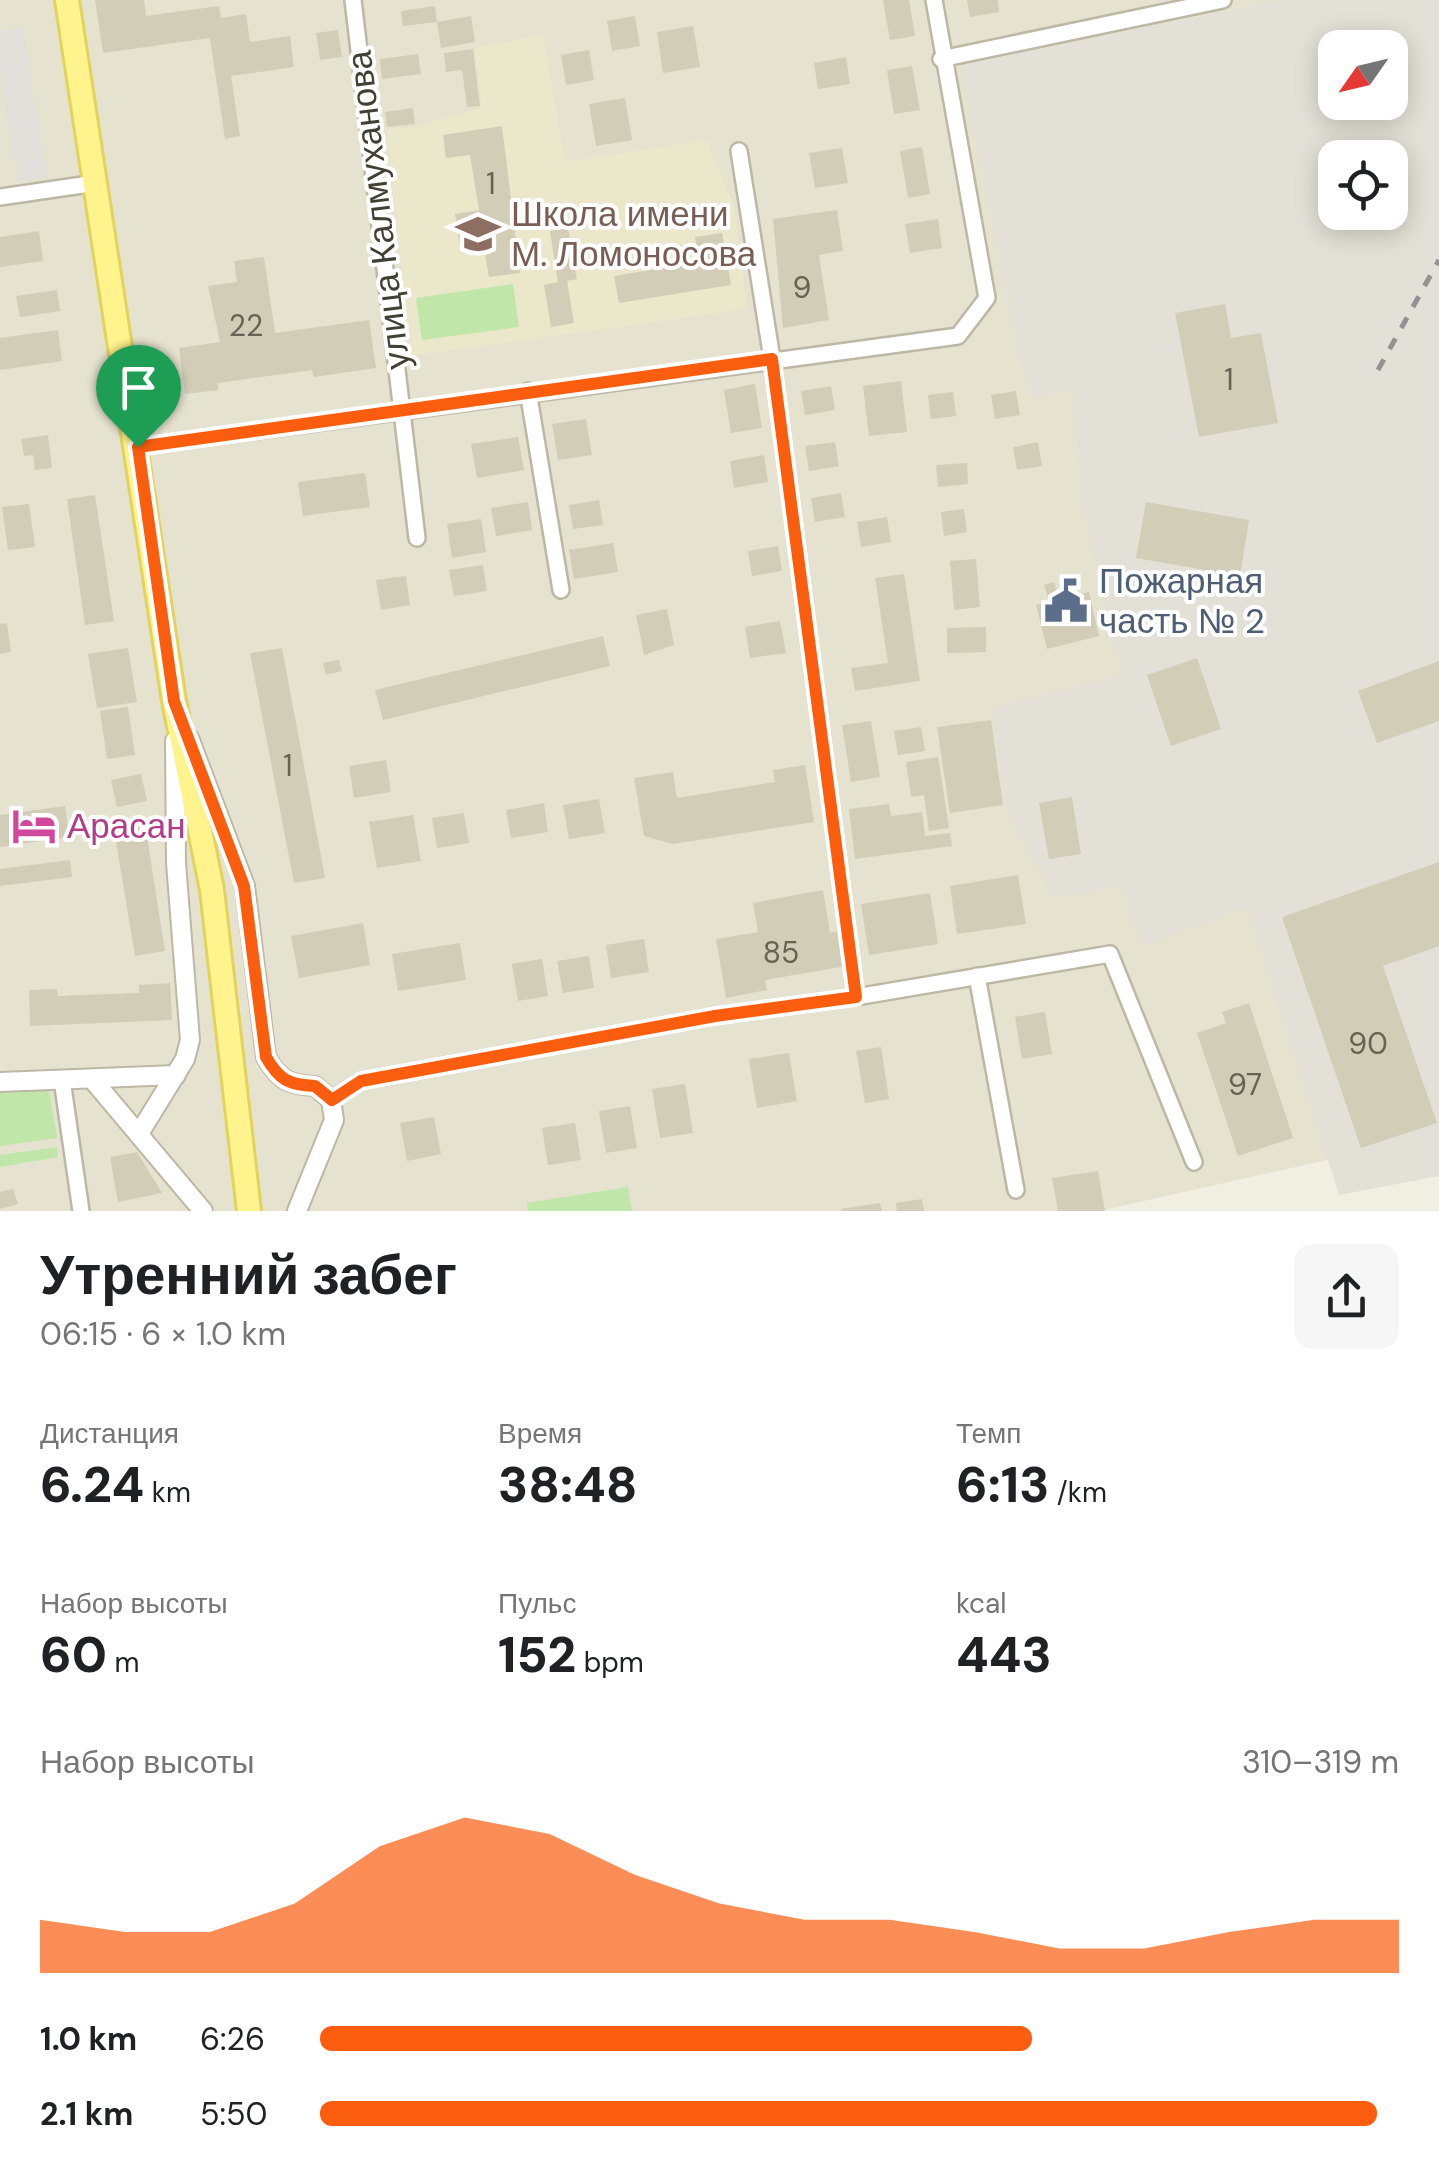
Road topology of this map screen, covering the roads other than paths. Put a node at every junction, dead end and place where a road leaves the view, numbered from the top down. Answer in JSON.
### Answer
{"nodes":[{"id":1,"x":68,"y":0,"type":"edge"},
{"id":2,"x":353,"y":0,"type":"edge"},
{"id":3,"x":934,"y":0,"type":"edge"},
{"id":4,"x":1132,"y":0,"type":"edge"},
{"id":5,"x":1223,"y":0,"type":"edge"},
{"id":6,"x":1134,"y":18,"type":"junction"},
{"id":7,"x":941,"y":59,"type":"junction"},
{"id":8,"x":739,"y":150,"type":"dead end"},
{"id":9,"x":96,"y":183,"type":"junction"},
{"id":10,"x":0,"y":197,"type":"edge"},
{"id":11,"x":772,"y":359,"type":"junction"},
{"id":12,"x":528,"y":392,"type":"junction"},
{"id":13,"x":402,"y":408,"type":"junction"},
{"id":14,"x":138,"y":447,"type":"junction"},
{"id":15,"x":418,"y":538,"type":"dead end"},
{"id":16,"x":561,"y":590,"type":"dead end"},
{"id":17,"x":174,"y":701,"type":"junction"},
{"id":18,"x":977,"y":976,"type":"junction"},
{"id":19,"x":856,"y":997,"type":"junction"},
{"id":20,"x":176,"y":1074,"type":"junction"},
{"id":21,"x":92,"y":1079,"type":"junction"},
{"id":22,"x":62,"y":1080,"type":"junction"},
{"id":23,"x":0,"y":1082,"type":"edge"},
{"id":24,"x":332,"y":1100,"type":"junction"},
{"id":25,"x":140,"y":1132,"type":"junction"},
{"id":26,"x":1194,"y":1162,"type":"dead end"},
{"id":27,"x":1016,"y":1190,"type":"dead end"},
{"id":28,"x":81,"y":1211,"type":"edge"},
{"id":29,"x":203,"y":1211,"type":"edge"},
{"id":30,"x":249,"y":1211,"type":"edge"},
{"id":31,"x":297,"y":1211,"type":"edge"}],
"edges":[{"from":1,"to":9,"type":"main road"},
{"from":2,"to":13,"type":"street","name":"улица Калмуханова"},
{"from":3,"to":7,"type":"street"},
{"from":4,"to":6,"type":"street"},
{"from":5,"to":6,"type":"street"},
{"from":6,"to":7,"type":"street"},
{"from":7,"to":11,"type":"street"},
{"from":8,"to":11,"type":"street"},
{"from":9,"to":10,"type":"street"},
{"from":9,"to":14,"type":"main road"},
{"from":11,"to":12,"type":"street"},
{"from":11,"to":19,"type":"street"},
{"from":12,"to":13,"type":"street"},
{"from":12,"to":16,"type":"street"},
{"from":13,"to":14,"type":"street"},
{"from":13,"to":15,"type":"street","name":"улица Калмуханова"},
{"from":14,"to":17,"type":"main road"},
{"from":17,"to":20,"type":"street"},
{"from":17,"to":24,"type":"street"},
{"from":17,"to":30,"type":"main road"},
{"from":18,"to":19,"type":"street"},
{"from":18,"to":26,"type":"street"},
{"from":18,"to":27,"type":"street"},
{"from":19,"to":24,"type":"street"},
{"from":20,"to":21,"type":"street"},
{"from":20,"to":25,"type":"street"},
{"from":21,"to":22,"type":"street"},
{"from":21,"to":25,"type":"street"},
{"from":22,"to":23,"type":"street"},
{"from":22,"to":28,"type":"street"},
{"from":24,"to":31,"type":"street"},
{"from":25,"to":29,"type":"street"}]}
